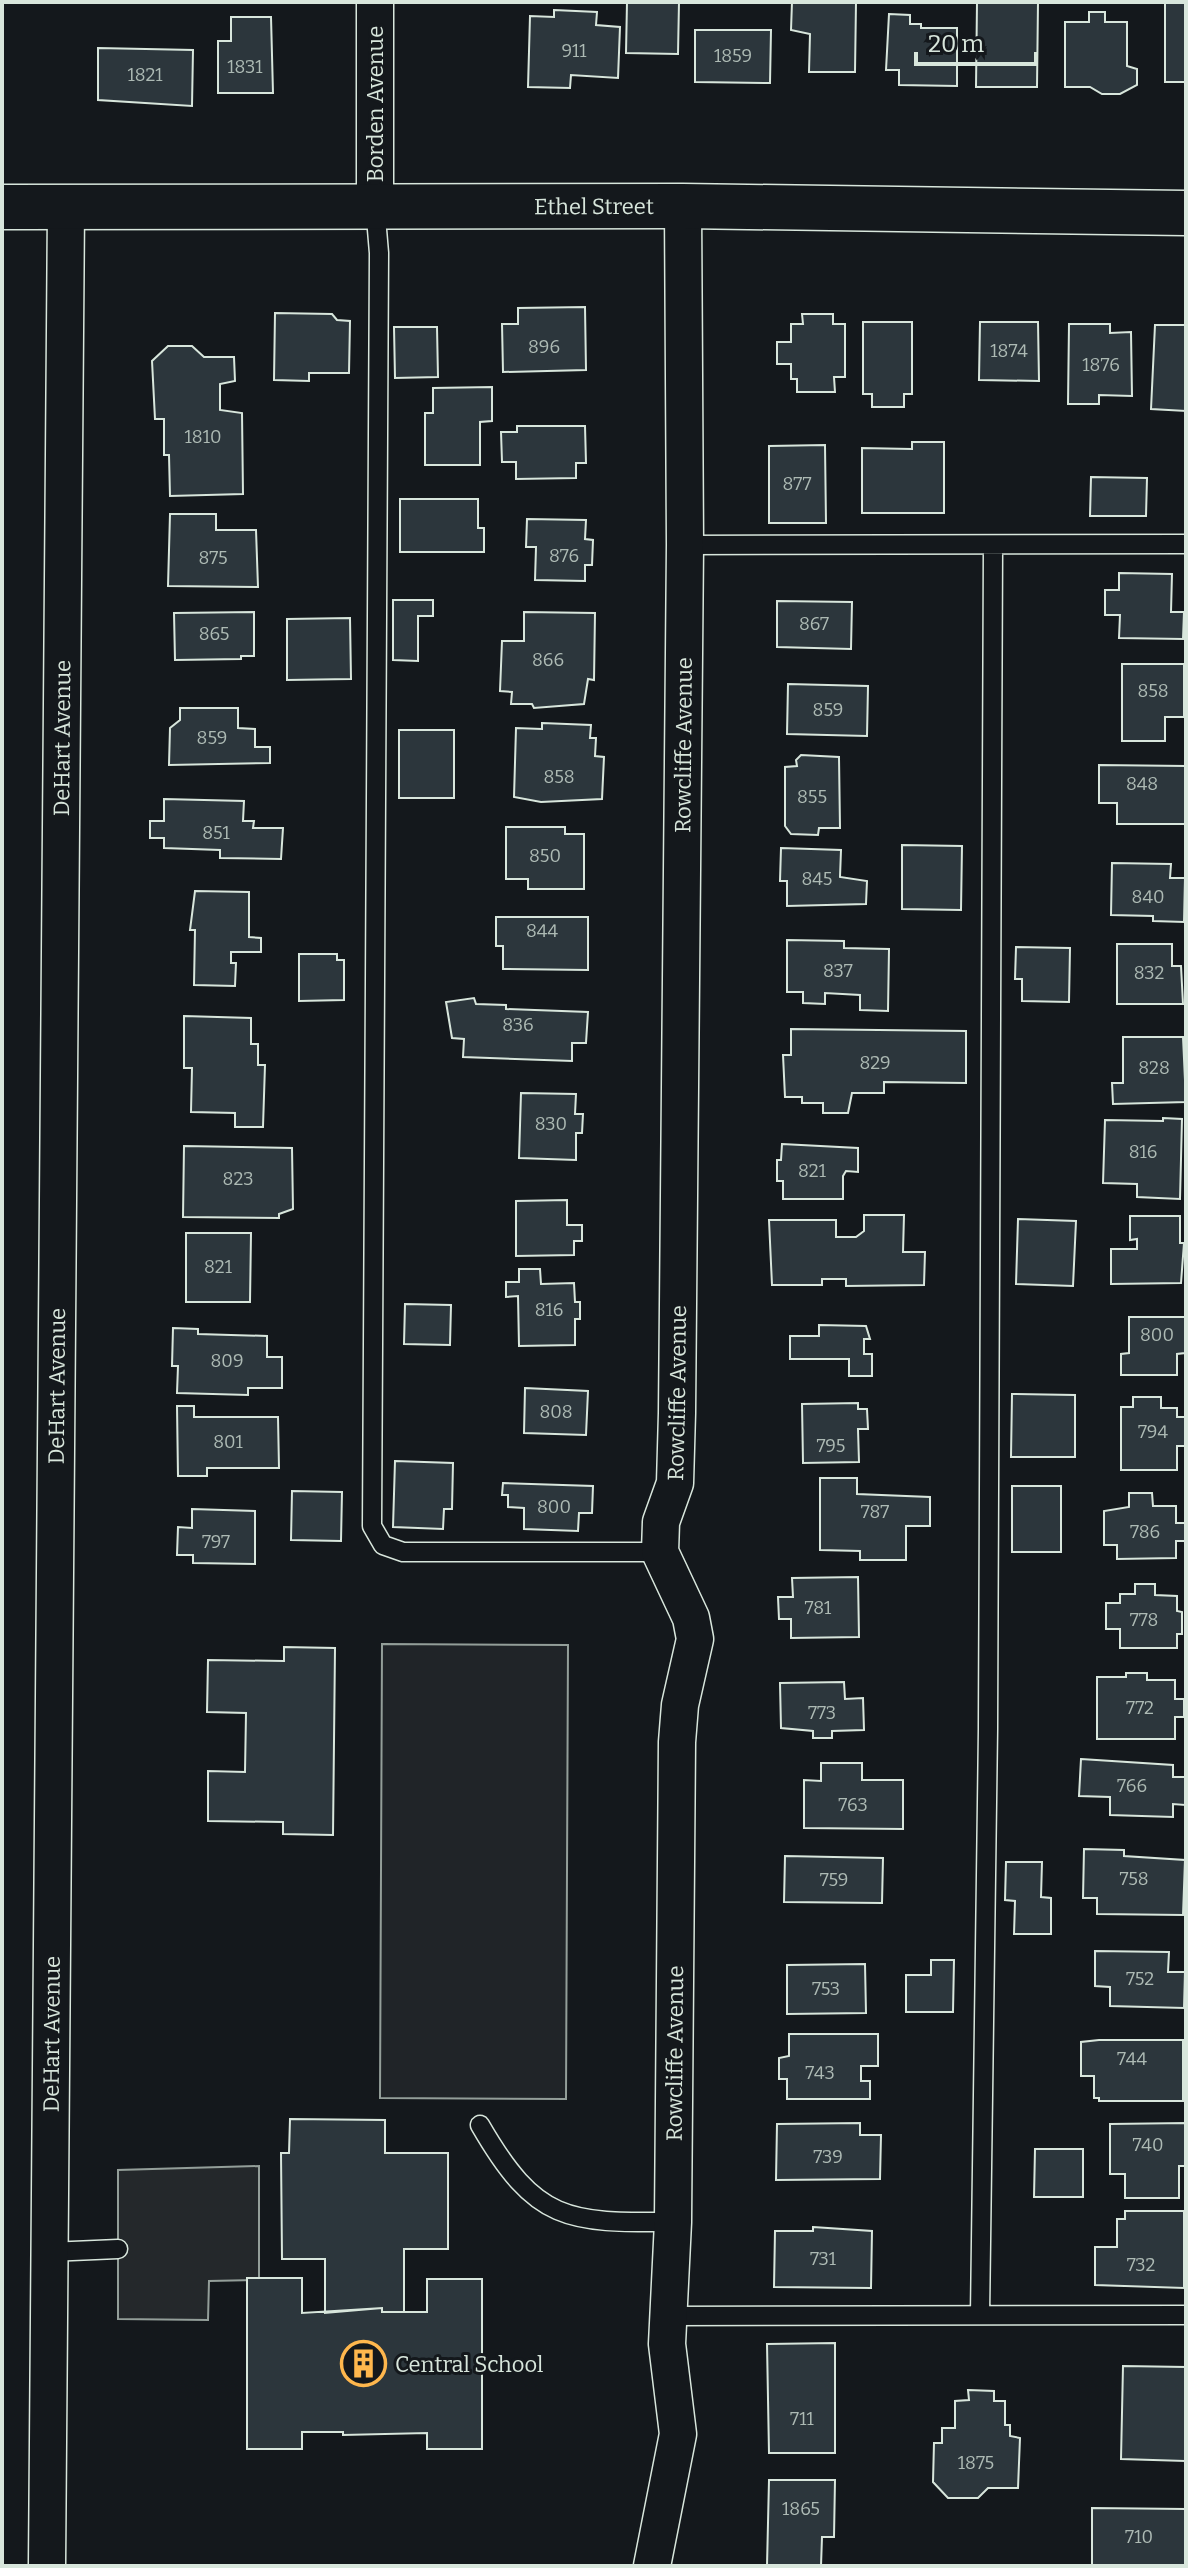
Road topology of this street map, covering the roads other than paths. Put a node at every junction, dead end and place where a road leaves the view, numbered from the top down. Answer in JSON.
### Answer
{"nodes":[{"id":1,"x":375,"y":2,"type":"edge"},
{"id":2,"x":375,"y":206,"type":"junction"},
{"id":3,"x":683,"y":206,"type":"junction"},
{"id":4,"x":2,"y":207,"type":"edge"},
{"id":5,"x":66,"y":207,"type":"junction"},
{"id":6,"x":1186,"y":213,"type":"edge"},
{"id":7,"x":1186,"y":544,"type":"edge"},
{"id":8,"x":685,"y":545,"type":"junction"},
{"id":9,"x":993,"y":545,"type":"junction"},
{"id":10,"x":660,"y":1552,"type":"junction"},
{"id":11,"x":480,"y":2125,"type":"dead end"},
{"id":12,"x":673,"y":2222,"type":"junction"},
{"id":13,"x":118,"y":2249,"type":"dead end"},
{"id":14,"x":49,"y":2252,"type":"junction"},
{"id":15,"x":980,"y":2315,"type":"junction"},
{"id":16,"x":1186,"y":2315,"type":"edge"},
{"id":17,"x":669,"y":2316,"type":"junction"},
{"id":18,"x":47,"y":2566,"type":"edge"},
{"id":19,"x":652,"y":2566,"type":"edge"}],
"edges":[{"from":1,"to":2,"type":"street","name":"Borden Avenue"},
{"from":2,"to":3,"type":"street","name":"Ethel Street"},
{"from":2,"to":5,"type":"street","name":"Ethel Street"},
{"from":2,"to":10,"type":"lane"},
{"from":3,"to":6,"type":"street","name":"Ethel Street"},
{"from":3,"to":8,"type":"street","name":"Rowcliffe Avenue"},
{"from":4,"to":5,"type":"street","name":"Ethel Street"},
{"from":5,"to":14,"type":"street","name":"DeHart Avenue"},
{"from":7,"to":9,"type":"lane"},
{"from":8,"to":9,"type":"lane"},
{"from":8,"to":10,"type":"street","name":"Rowcliffe Avenue"},
{"from":9,"to":15,"type":"lane"},
{"from":10,"to":12,"type":"street","name":"Rowcliffe Avenue"},
{"from":11,"to":12,"type":"lane"},
{"from":12,"to":17,"type":"street","name":"Rowcliffe Avenue"},
{"from":13,"to":14,"type":"lane"},
{"from":14,"to":18,"type":"street","name":"DeHart Avenue"},
{"from":15,"to":16,"type":"lane"},
{"from":15,"to":17,"type":"lane"},
{"from":17,"to":19,"type":"street","name":"Rowcliffe Avenue"}]}
